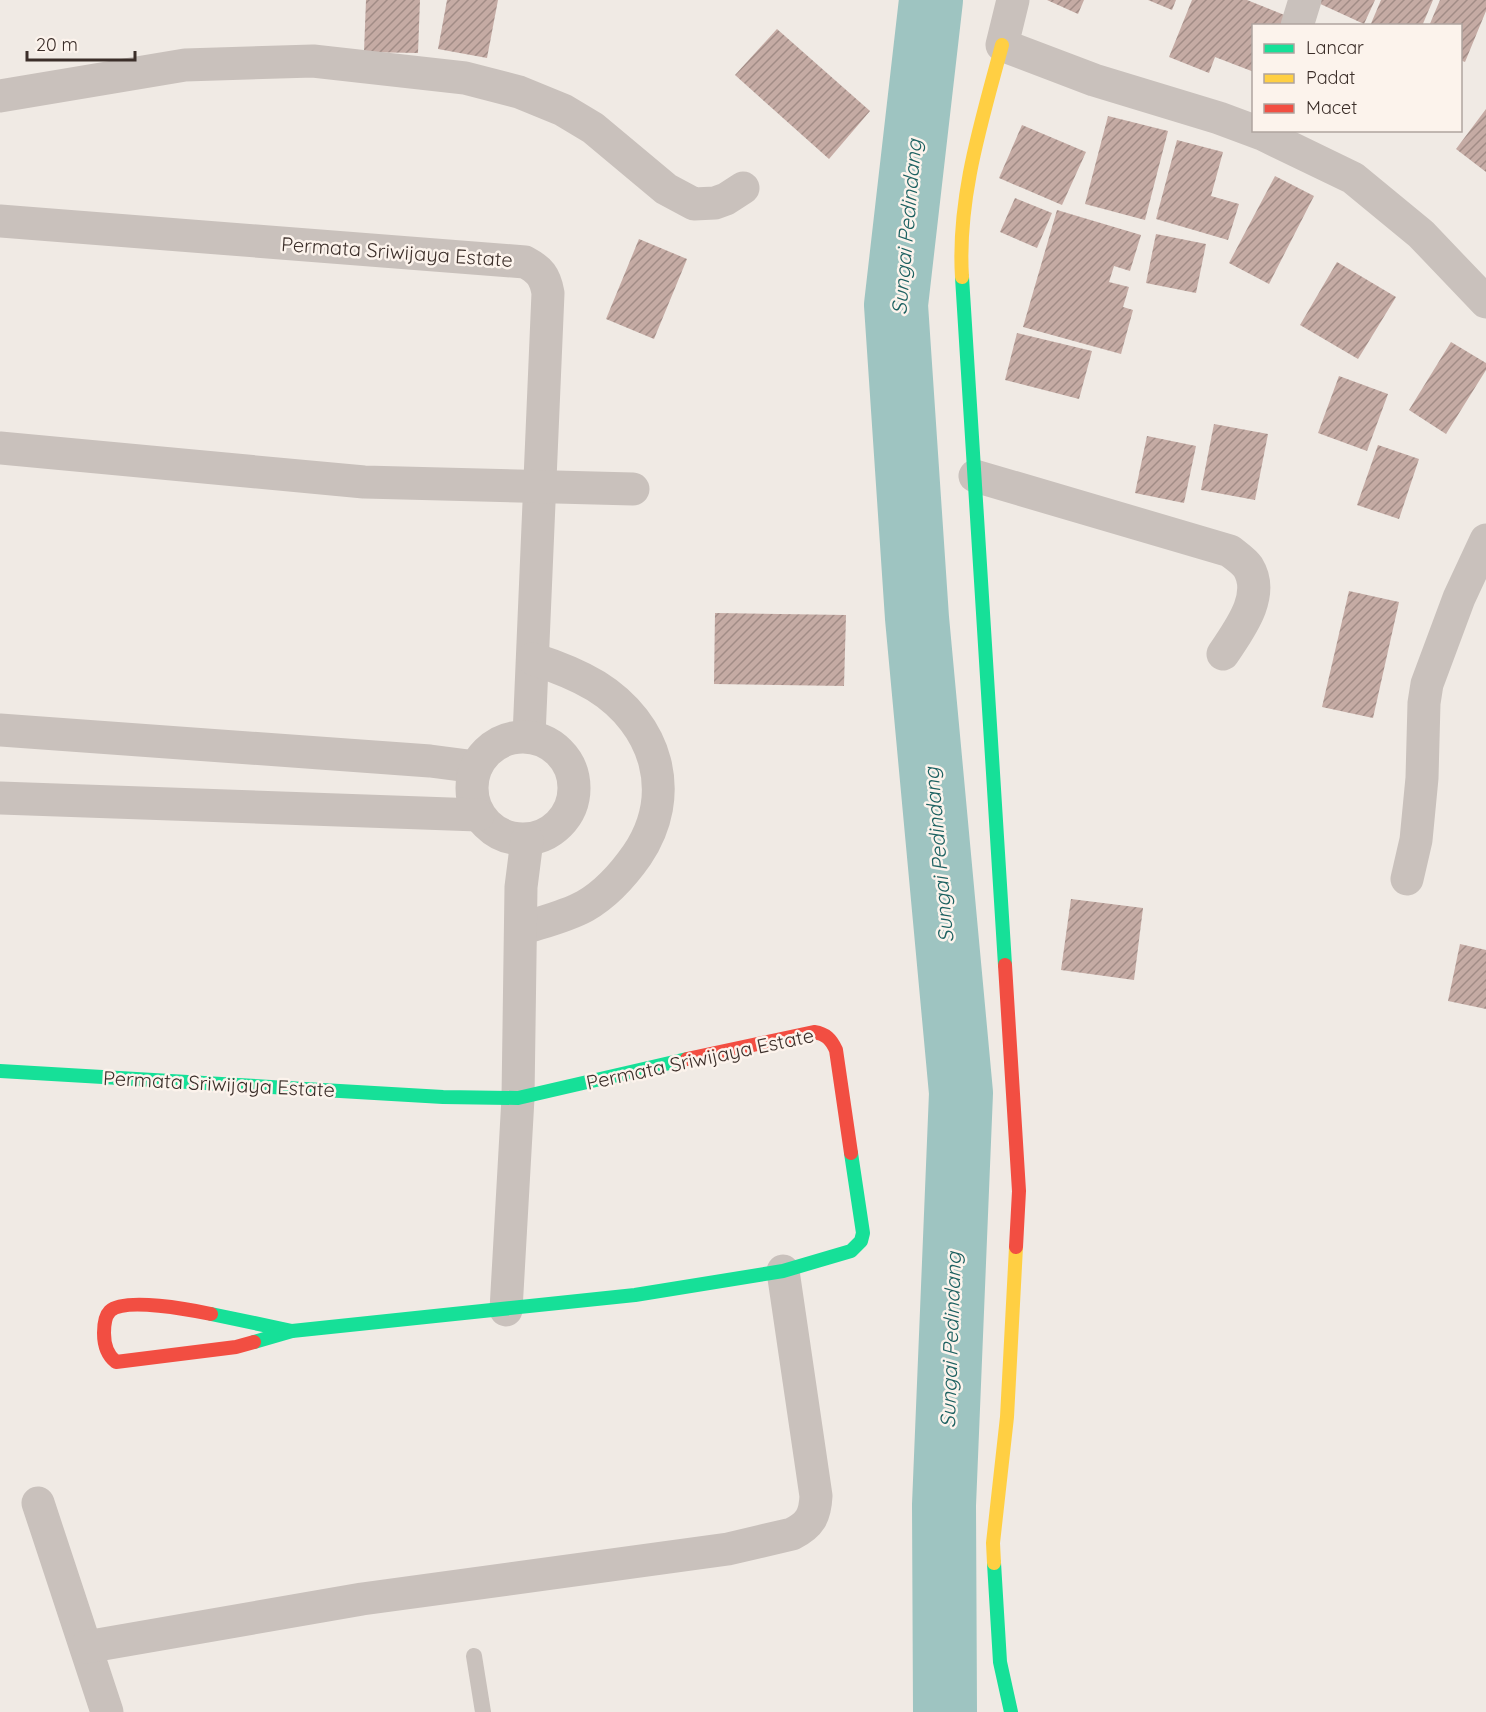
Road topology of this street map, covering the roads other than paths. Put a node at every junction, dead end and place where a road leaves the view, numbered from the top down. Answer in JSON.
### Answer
{"nodes":[{"id":1,"x":1013,"y":0,"type":"edge"},
{"id":2,"x":1305,"y":0,"type":"edge"},
{"id":3,"x":1298,"y":24,"type":"edge"},
{"id":4,"x":1002,"y":45,"type":"junction"},
{"id":5,"x":0,"y":96,"type":"edge"},
{"id":6,"x":1252,"y":129,"type":"edge"},
{"id":7,"x":1262,"y":132,"type":"edge"},
{"id":8,"x":743,"y":188,"type":"dead end"},
{"id":9,"x":0,"y":220,"type":"edge"},
{"id":10,"x":1486,"y":302,"type":"edge"},
{"id":11,"x":0,"y":448,"type":"edge"},
{"id":12,"x":975,"y":476,"type":"junction"},
{"id":13,"x":539,"y":486,"type":"junction"},
{"id":14,"x":633,"y":489,"type":"dead end"},
{"id":15,"x":1486,"y":540,"type":"edge"},
{"id":16,"x":1223,"y":654,"type":"dead end"},
{"id":17,"x":533,"y":659,"type":"junction"},
{"id":18,"x":0,"y":730,"type":"edge"},
{"id":19,"x":529,"y":736,"type":"junction"},
{"id":20,"x":476,"y":767,"type":"junction"},
{"id":21,"x":0,"y":798,"type":"edge"},
{"id":22,"x":478,"y":815,"type":"junction"},
{"id":23,"x":527,"y":840,"type":"junction"},
{"id":24,"x":1407,"y":879,"type":"dead end"},
{"id":25,"x":521,"y":929,"type":"junction"},
{"id":26,"x":0,"y":1071,"type":"edge"},
{"id":27,"x":518,"y":1098,"type":"junction"},
{"id":28,"x":783,"y":1271,"type":"junction"},
{"id":29,"x":506,"y":1310,"type":"junction"},
{"id":30,"x":292,"y":1331,"type":"junction"},
{"id":31,"x":38,"y":1503,"type":"dead end"},
{"id":32,"x":86,"y":1647,"type":"junction"},
{"id":33,"x":474,"y":1656,"type":"dead end"},
{"id":34,"x":107,"y":1712,"type":"edge"},
{"id":35,"x":483,"y":1712,"type":"edge"},
{"id":36,"x":1011,"y":1712,"type":"edge"}],
"edges":[{"from":1,"to":4,"type":"street"},
{"from":2,"to":3,"type":"street"},
{"from":4,"to":6,"type":"street"},
{"from":4,"to":12,"type":"street"},
{"from":5,"to":8,"type":"street"},
{"from":7,"to":10,"type":"street"},
{"from":9,"to":13,"type":"street","name":"Permata Sriwijaya Estate"},
{"from":11,"to":13,"type":"street"},
{"from":12,"to":16,"type":"street"},
{"from":12,"to":36,"type":"street"},
{"from":13,"to":14,"type":"street"},
{"from":13,"to":17,"type":"street","name":"Permata Sriwijaya Estate"},
{"from":15,"to":24,"type":"street"},
{"from":17,"to":19,"type":"street","name":"Permata Sriwijaya Estate"},
{"from":17,"to":25,"type":"street"},
{"from":18,"to":20,"type":"street"},
{"from":19,"to":20,"type":"street"},
{"from":19,"to":23,"type":"street"},
{"from":20,"to":22,"type":"street"},
{"from":21,"to":22,"type":"street"},
{"from":22,"to":23,"type":"street"},
{"from":23,"to":25,"type":"street"},
{"from":25,"to":27,"type":"street"},
{"from":26,"to":27,"type":"street","name":"Permata Sriwijaya Estate"},
{"from":27,"to":28,"type":"street","name":"Permata Sriwijaya Estate"},
{"from":27,"to":29,"type":"street"},
{"from":28,"to":29,"type":"street","name":"Permata Sriwijaya Estate"},
{"from":28,"to":32,"type":"street"},
{"from":29,"to":30,"type":"street","name":"Permata Sriwijaya Estate"},
{"from":30,"to":30,"type":"street","name":"Permata Sriwijaya Estate"},
{"from":31,"to":32,"type":"street"},
{"from":32,"to":34,"type":"street"},
{"from":33,"to":35,"type":"lane"}]}
